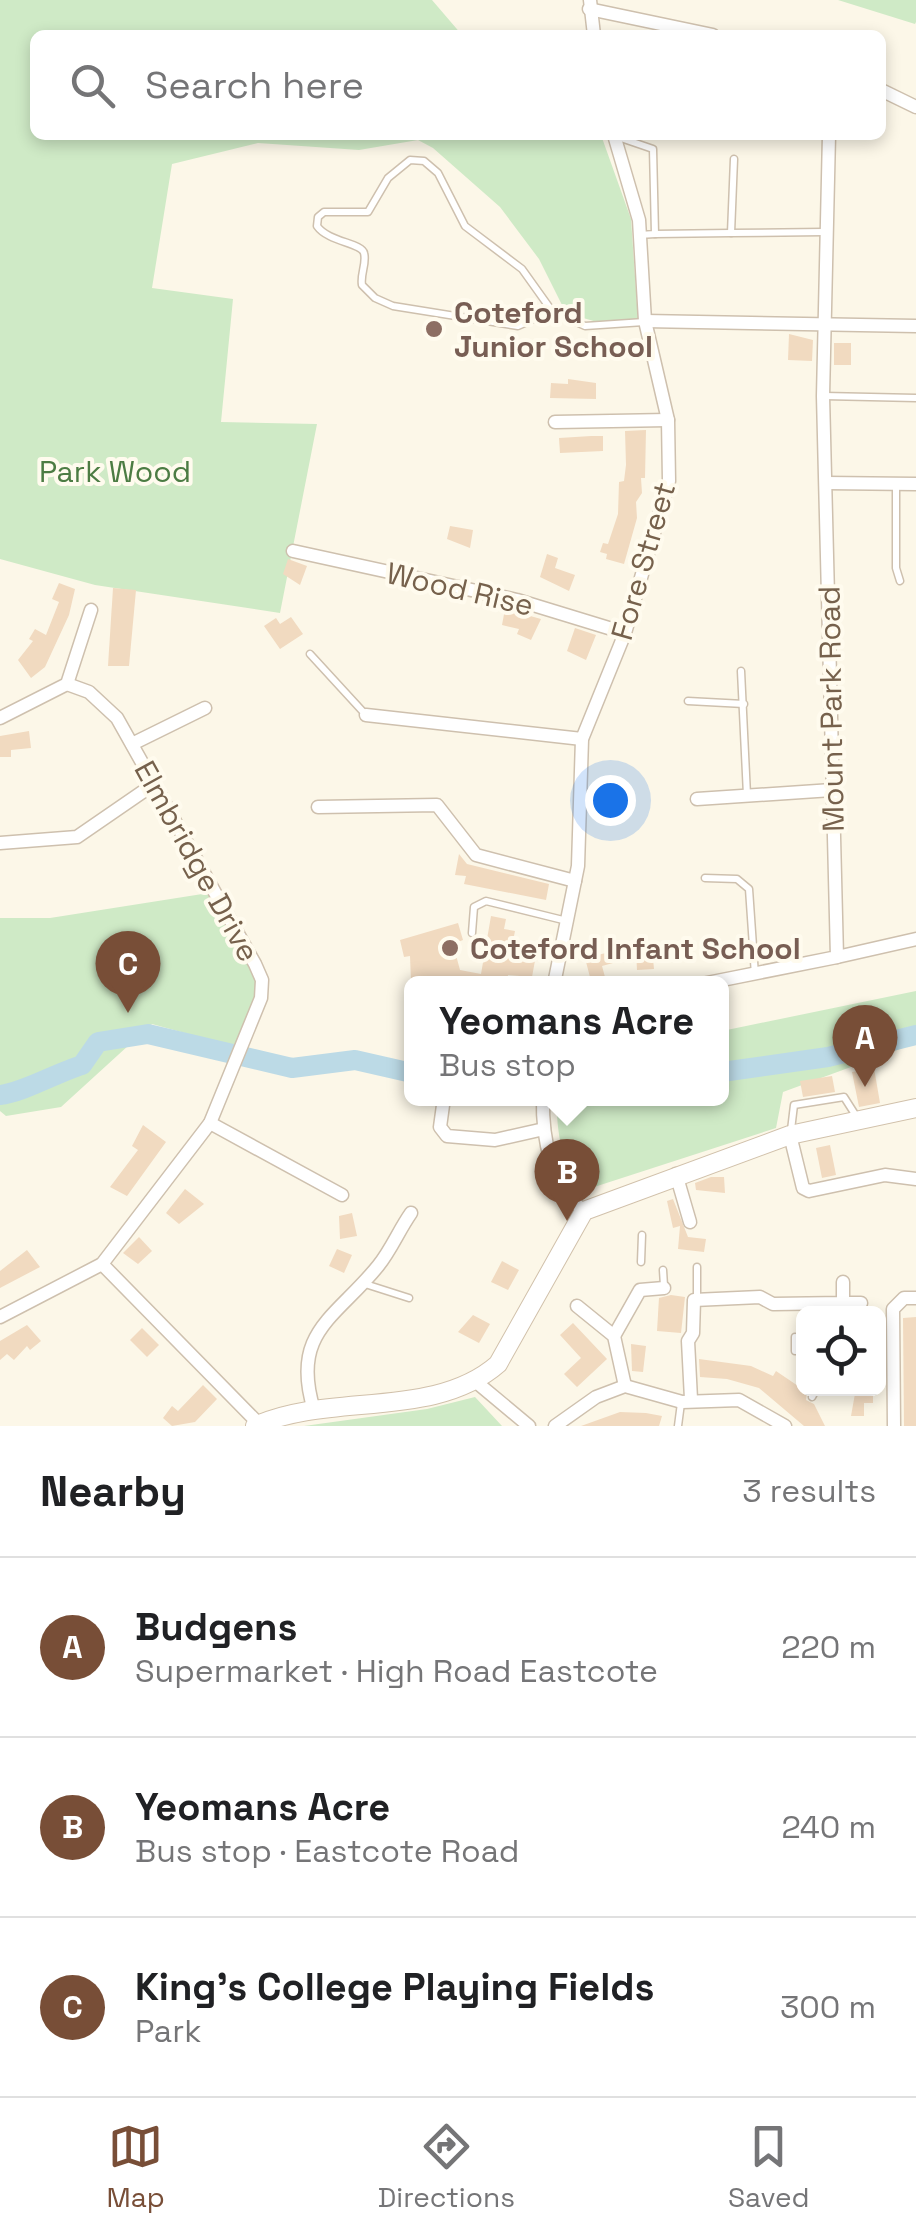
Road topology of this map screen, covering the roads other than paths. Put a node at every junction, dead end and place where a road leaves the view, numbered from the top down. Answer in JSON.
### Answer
{"nodes":[{"id":1,"x":589,"y":5,"type":"edge"},
{"id":2,"x":593,"y":30,"type":"edge"},
{"id":3,"x":693,"y":30,"type":"edge"},
{"id":4,"x":886,"y":92,"type":"edge"},
{"id":5,"x":916,"y":107,"type":"edge"},
{"id":6,"x":615,"y":140,"type":"edge"},
{"id":7,"x":628,"y":140,"type":"edge"},
{"id":8,"x":829,"y":140,"type":"edge"},
{"id":9,"x":734,"y":159,"type":"dead end"},
{"id":10,"x":826,"y":232,"type":"junction"},
{"id":11,"x":655,"y":234,"type":"junction"},
{"id":12,"x":732,"y":234,"type":"junction"},
{"id":13,"x":639,"y":235,"type":"junction"},
{"id":14,"x":552,"y":310,"type":"junction"},
{"id":15,"x":645,"y":322,"type":"junction"},
{"id":16,"x":823,"y":324,"type":"junction"},
{"id":17,"x":916,"y":326,"type":"edge"},
{"id":18,"x":823,"y":396,"type":"junction"},
{"id":19,"x":916,"y":398,"type":"edge"},
{"id":20,"x":668,"y":420,"type":"junction"},
{"id":21,"x":555,"y":422,"type":"dead end"},
{"id":22,"x":826,"y":483,"type":"junction"},
{"id":23,"x":896,"y":483,"type":"junction"},
{"id":24,"x":916,"y":484,"type":"edge"},
{"id":25,"x":293,"y":551,"type":"dead end"},
{"id":26,"x":900,"y":580,"type":"dead end"},
{"id":27,"x":91,"y":610,"type":"dead end"},
{"id":28,"x":625,"y":633,"type":"junction"},
{"id":29,"x":310,"y":654,"type":"dead end"},
{"id":30,"x":741,"y":671,"type":"dead end"},
{"id":31,"x":67,"y":684,"type":"junction"},
{"id":32,"x":688,"y":701,"type":"dead end"},
{"id":33,"x":744,"y":704,"type":"junction"},
{"id":34,"x":205,"y":708,"type":"dead end"},
{"id":35,"x":366,"y":716,"type":"joint"},
{"id":36,"x":0,"y":718,"type":"edge"},
{"id":37,"x":582,"y":739,"type":"junction"},
{"id":38,"x":132,"y":744,"type":"junction"},
{"id":39,"x":154,"y":784,"type":"junction"},
{"id":40,"x":832,"y":790,"type":"junction"},
{"id":41,"x":747,"y":796,"type":"junction"},
{"id":42,"x":697,"y":799,"type":"dead end"},
{"id":43,"x":318,"y":807,"type":"dead end"},
{"id":44,"x":0,"y":843,"type":"edge"},
{"id":45,"x":705,"y":878,"type":"dead end"},
{"id":46,"x":575,"y":881,"type":"junction"},
{"id":47,"x":567,"y":920,"type":"junction"},
{"id":48,"x":472,"y":934,"type":"dead end"},
{"id":49,"x":916,"y":940,"type":"edge"},
{"id":50,"x":837,"y":957,"type":"junction"},
{"id":51,"x":755,"y":974,"type":"junction"},
{"id":52,"x":556,"y":976,"type":"edge"},
{"id":53,"x":729,"y":979,"type":"edge"},
{"id":54,"x":443,"y":1106,"type":"edge"},
{"id":55,"x":543,"y":1106,"type":"edge"},
{"id":56,"x":916,"y":1108,"type":"edge"},
{"id":57,"x":859,"y":1120,"type":"junction"},
{"id":58,"x":210,"y":1123,"type":"junction"},
{"id":59,"x":544,"y":1129,"type":"junction"},
{"id":60,"x":790,"y":1135,"type":"junction"},
{"id":61,"x":676,"y":1174,"type":"junction"},
{"id":62,"x":916,"y":1179,"type":"edge"},
{"id":63,"x":342,"y":1195,"type":"dead end"},
{"id":64,"x":584,"y":1211,"type":"junction"},
{"id":65,"x":411,"y":1213,"type":"dead end"},
{"id":66,"x":690,"y":1222,"type":"dead end"},
{"id":67,"x":642,"y":1235,"type":"dead end"},
{"id":68,"x":641,"y":1262,"type":"dead end"},
{"id":69,"x":102,"y":1264,"type":"junction"},
{"id":70,"x":697,"y":1267,"type":"dead end"},
{"id":71,"x":664,"y":1270,"type":"dead end"},
{"id":72,"x":361,"y":1282,"type":"junction"},
{"id":73,"x":843,"y":1282,"type":"dead end"},
{"id":74,"x":664,"y":1288,"type":"joint"},
{"id":75,"x":409,"y":1298,"type":"dead end"},
{"id":76,"x":916,"y":1298,"type":"edge"},
{"id":77,"x":697,"y":1300,"type":"junction"},
{"id":78,"x":843,"y":1303,"type":"junction"},
{"id":79,"x":860,"y":1304,"type":"dead end"},
{"id":80,"x":576,"y":1306,"type":"dead end"},
{"id":81,"x":0,"y":1317,"type":"edge"},
{"id":82,"x":614,"y":1336,"type":"junction"},
{"id":83,"x":795,"y":1337,"type":"dead end"},
{"id":84,"x":796,"y":1351,"type":"edge"},
{"id":85,"x":475,"y":1380,"type":"junction"},
{"id":86,"x":625,"y":1386,"type":"junction"},
{"id":87,"x":686,"y":1400,"type":"junction"},
{"id":88,"x":314,"y":1410,"type":"junction"},
{"id":89,"x":788,"y":1423,"type":"edge"},
{"id":90,"x":257,"y":1425,"type":"edge"},
{"id":91,"x":529,"y":1426,"type":"edge"},
{"id":92,"x":556,"y":1426,"type":"edge"},
{"id":93,"x":678,"y":1426,"type":"edge"},
{"id":94,"x":894,"y":1426,"type":"edge"}],
"edges":[{"from":1,"to":2,"type":"street"},
{"from":1,"to":3,"type":"street"},
{"from":4,"to":5,"type":"street"},
{"from":6,"to":13,"type":"street","name":"Fore Street"},
{"from":7,"to":11,"type":"lane"},
{"from":8,"to":10,"type":"street","name":"Mount Park Road"},
{"from":9,"to":12,"type":"lane"},
{"from":10,"to":12,"type":"lane"},
{"from":10,"to":16,"type":"street","name":"Mount Park Road"},
{"from":11,"to":12,"type":"lane"},
{"from":11,"to":13,"type":"lane"},
{"from":13,"to":15,"type":"street","name":"Fore Street"},
{"from":14,"to":14,"type":"lane"},
{"from":14,"to":15,"type":"lane"},
{"from":15,"to":16,"type":"street"},
{"from":15,"to":20,"type":"street","name":"Fore Street"},
{"from":16,"to":17,"type":"street"},
{"from":16,"to":18,"type":"street","name":"Mount Park Road"},
{"from":18,"to":19,"type":"lane"},
{"from":18,"to":22,"type":"street","name":"Mount Park Road"},
{"from":20,"to":21,"type":"street"},
{"from":20,"to":28,"type":"street","name":"Fore Street"},
{"from":22,"to":23,"type":"street"},
{"from":22,"to":40,"type":"street","name":"Mount Park Road"},
{"from":23,"to":24,"type":"street"},
{"from":23,"to":26,"type":"lane"},
{"from":25,"to":28,"type":"street","name":"Wood Rise"},
{"from":27,"to":31,"type":"street"},
{"from":28,"to":37,"type":"street","name":"Fore Street"},
{"from":29,"to":35,"type":"lane"},
{"from":30,"to":33,"type":"lane"},
{"from":31,"to":36,"type":"street"},
{"from":31,"to":38,"type":"street","name":"Elmbridge Drive"},
{"from":32,"to":33,"type":"lane"},
{"from":33,"to":41,"type":"lane"},
{"from":34,"to":38,"type":"street"},
{"from":35,"to":37,"type":"street"},
{"from":37,"to":46,"type":"street","name":"Fore Street"},
{"from":38,"to":39,"type":"street","name":"Elmbridge Drive"},
{"from":39,"to":44,"type":"street"},
{"from":39,"to":58,"type":"street","name":"Elmbridge Drive"},
{"from":40,"to":41,"type":"street"},
{"from":40,"to":50,"type":"street","name":"Mount Park Road"},
{"from":41,"to":42,"type":"street"},
{"from":43,"to":46,"type":"street"},
{"from":45,"to":51,"type":"lane"},
{"from":46,"to":47,"type":"street","name":"Fore Street"},
{"from":47,"to":48,"type":"lane"},
{"from":47,"to":52,"type":"street","name":"Fore Street"},
{"from":49,"to":50,"type":"street"},
{"from":50,"to":51,"type":"street"},
{"from":51,"to":53,"type":"street"},
{"from":54,"to":59,"type":"street"},
{"from":55,"to":59,"type":"street"},
{"from":56,"to":57,"type":"main road"},
{"from":57,"to":60,"type":"main road"},
{"from":57,"to":60,"type":"lane"},
{"from":58,"to":63,"type":"street"},
{"from":58,"to":69,"type":"street","name":"Elmbridge Drive"},
{"from":59,"to":64,"type":"street"},
{"from":60,"to":61,"type":"main road"},
{"from":60,"to":62,"type":"street"},
{"from":61,"to":64,"type":"main road"},
{"from":61,"to":66,"type":"street"},
{"from":64,"to":85,"type":"main road"},
{"from":65,"to":72,"type":"street"},
{"from":67,"to":68,"type":"lane"},
{"from":69,"to":81,"type":"street"},
{"from":69,"to":90,"type":"street"},
{"from":70,"to":77,"type":"lane"},
{"from":71,"to":74,"type":"lane"},
{"from":72,"to":75,"type":"lane"},
{"from":72,"to":88,"type":"street"},
{"from":73,"to":78,"type":"street"},
{"from":74,"to":82,"type":"street"},
{"from":76,"to":94,"type":"street"},
{"from":77,"to":78,"type":"street"},
{"from":77,"to":87,"type":"street"},
{"from":78,"to":79,"type":"street"},
{"from":80,"to":82,"type":"street"},
{"from":82,"to":86,"type":"street"},
{"from":83,"to":84,"type":"lane"},
{"from":85,"to":88,"type":"main road"},
{"from":85,"to":91,"type":"street"},
{"from":86,"to":87,"type":"street"},
{"from":86,"to":92,"type":"street"},
{"from":87,"to":89,"type":"street"},
{"from":87,"to":93,"type":"lane"},
{"from":88,"to":90,"type":"main road"}]}
